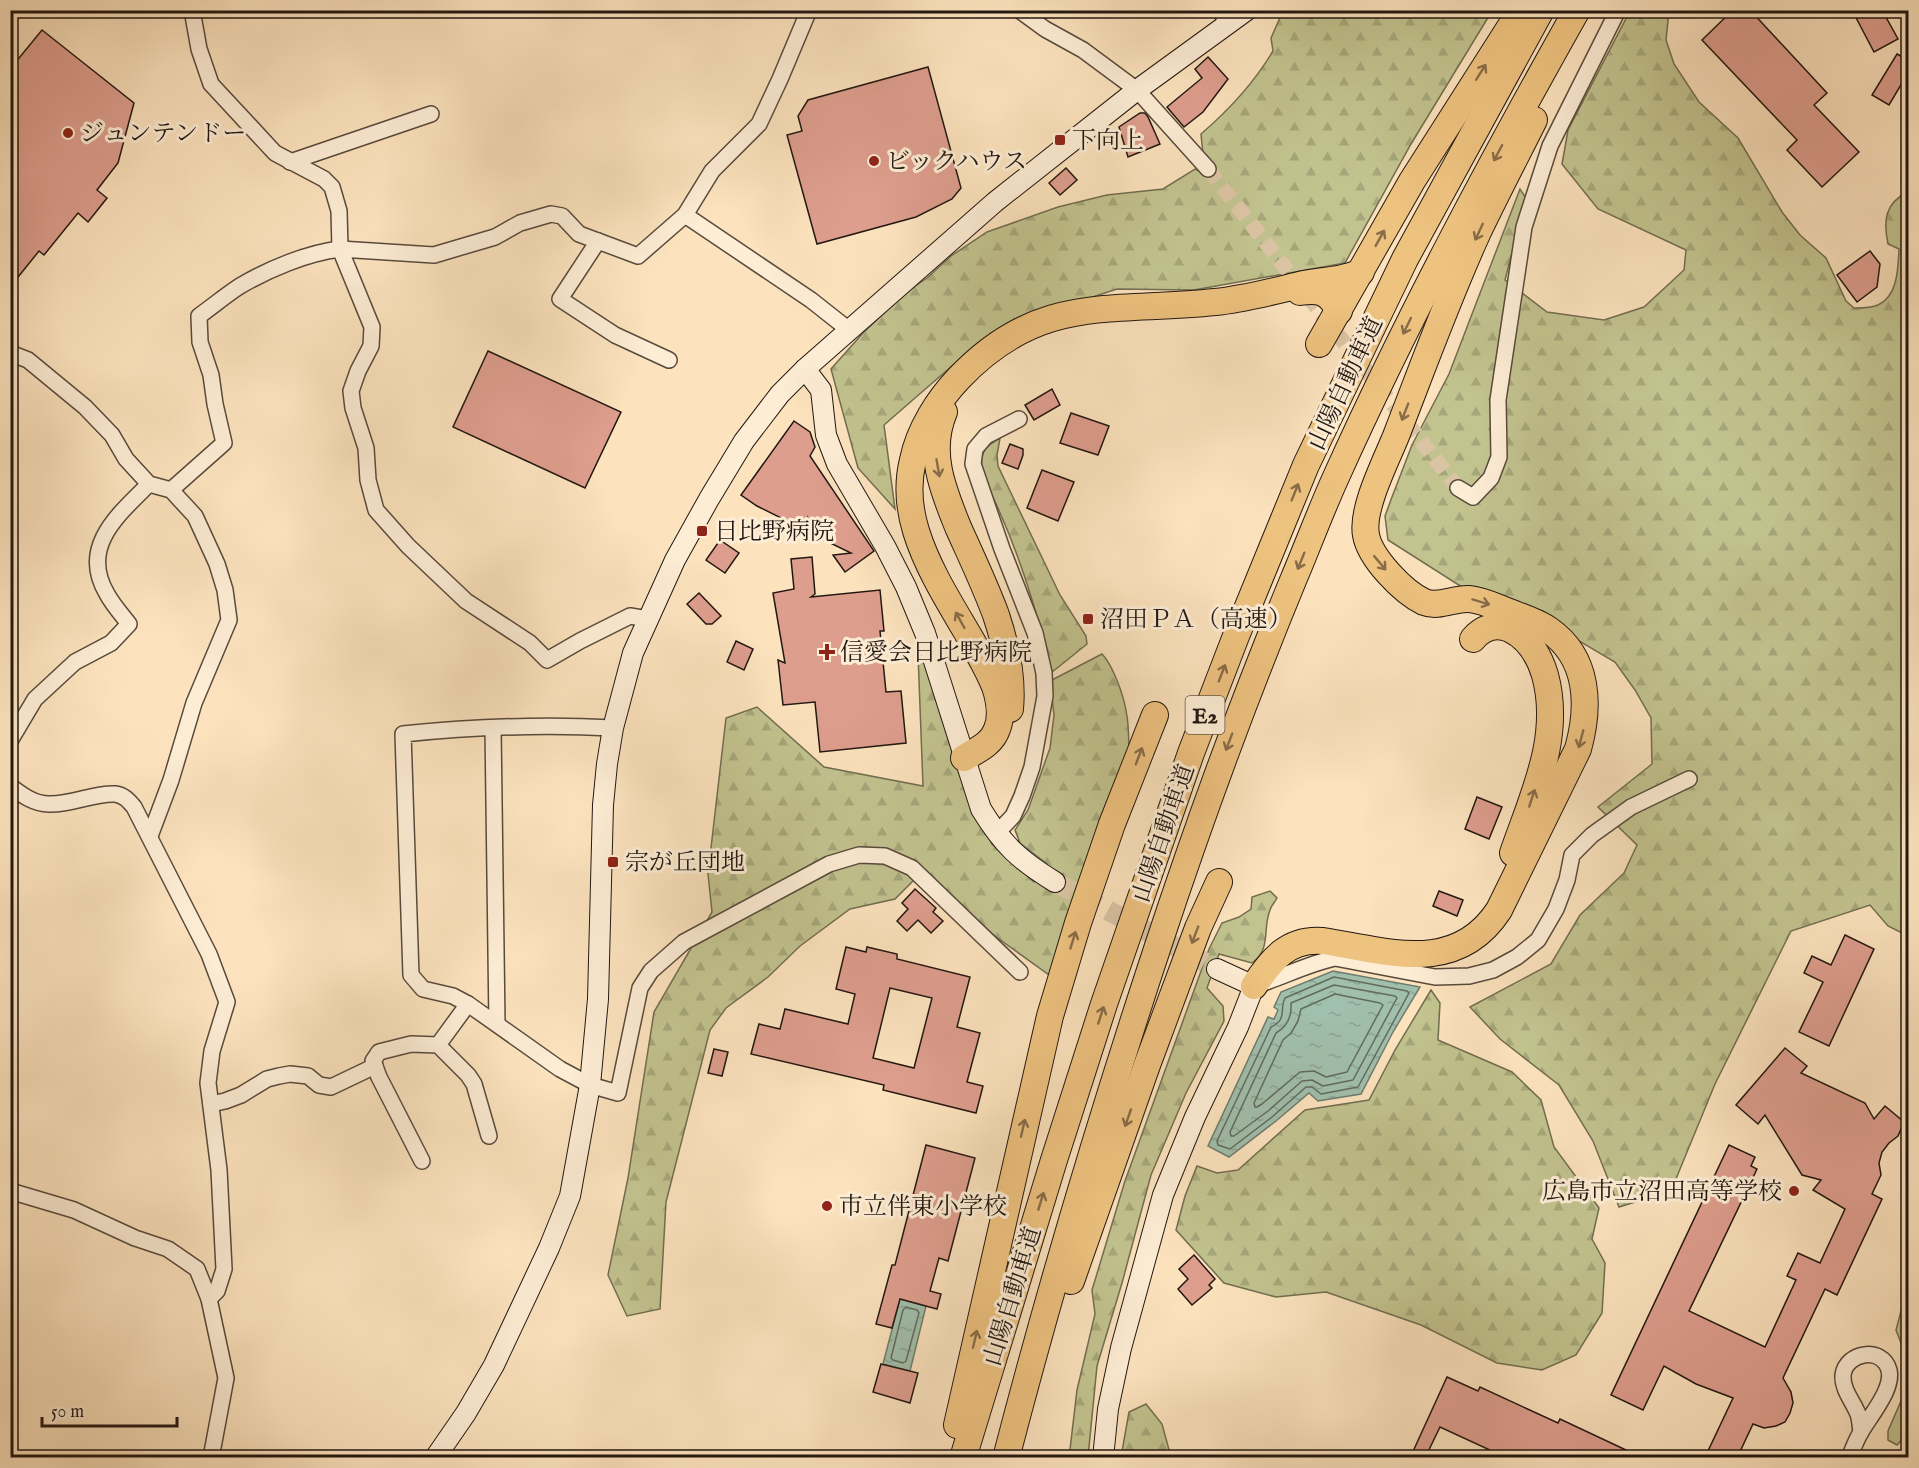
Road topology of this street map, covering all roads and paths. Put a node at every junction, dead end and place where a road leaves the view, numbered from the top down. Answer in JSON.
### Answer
{"nodes":[{"id":1,"x":192,"y":10,"type":"edge"},
{"id":2,"x":809,"y":10,"type":"edge"},
{"id":3,"x":1019,"y":10,"type":"edge"},
{"id":4,"x":1247,"y":10,"type":"edge"},
{"id":5,"x":1521,"y":10,"type":"edge"},
{"id":6,"x":1541,"y":10,"type":"edge"},
{"id":7,"x":1577,"y":10,"type":"edge"},
{"id":8,"x":1590,"y":10,"type":"edge"},
{"id":9,"x":1618,"y":10,"type":"edge"},
{"id":10,"x":1224,"y":18,"type":"edge"},
{"id":11,"x":1137,"y":90,"type":"junction"},
{"id":12,"x":431,"y":114,"type":"dead end"},
{"id":13,"x":290,"y":162,"type":"junction"},
{"id":14,"x":1208,"y":169,"type":"tunnel mouth"},
{"id":15,"x":685,"y":215,"type":"junction"},
{"id":16,"x":598,"y":241,"type":"junction"},
{"id":17,"x":340,"y":249,"type":"junction"},
{"id":18,"x":1361,"y":272,"type":"junction"},
{"id":19,"x":1339,"y":311,"type":"junction"},
{"id":20,"x":849,"y":330,"type":"junction"},
{"id":21,"x":1319,"y":344,"type":"dead end"},
{"id":22,"x":10,"y":353,"type":"edge"},
{"id":23,"x":669,"y":360,"type":"dead end"},
{"id":24,"x":805,"y":369,"type":"junction"},
{"id":25,"x":1019,"y":419,"type":"dead end"},
{"id":26,"x":149,"y":484,"type":"junction"},
{"id":27,"x":1458,"y":488,"type":"dead end"},
{"id":28,"x":171,"y":490,"type":"junction"},
{"id":29,"x":648,"y":619,"type":"junction"},
{"id":30,"x":1473,"y":639,"type":"dead end"},
{"id":31,"x":1155,"y":715,"type":"dead end"},
{"id":32,"x":493,"y":728,"type":"junction"},
{"id":33,"x":613,"y":728,"type":"junction"},
{"id":34,"x":10,"y":741,"type":"edge"},
{"id":35,"x":964,"y":758,"type":"junction"},
{"id":36,"x":1689,"y":779,"type":"dead end"},
{"id":37,"x":10,"y":786,"type":"edge"},
{"id":38,"x":996,"y":834,"type":"junction"},
{"id":39,"x":150,"y":836,"type":"junction"},
{"id":40,"x":1055,"y":882,"type":"tunnel mouth"},
{"id":41,"x":1219,"y":882,"type":"dead end"},
{"id":42,"x":1217,"y":969,"type":"tunnel mouth"},
{"id":43,"x":1020,"y":972,"type":"dead end"},
{"id":44,"x":1254,"y":986,"type":"junction"},
{"id":45,"x":468,"y":1004,"type":"junction"},
{"id":46,"x":497,"y":1024,"type":"junction"},
{"id":47,"x":438,"y":1045,"type":"junction"},
{"id":48,"x":375,"y":1066,"type":"junction"},
{"id":49,"x":590,"y":1085,"type":"junction"},
{"id":50,"x":212,"y":1104,"type":"junction"},
{"id":51,"x":489,"y":1136,"type":"dead end"},
{"id":52,"x":422,"y":1161,"type":"dead end"},
{"id":53,"x":10,"y":1191,"type":"edge"},
{"id":54,"x":209,"y":1299,"type":"junction"},
{"id":55,"x":1861,"y":1432,"type":"junction"},
{"id":56,"x":1008,"y":1452,"type":"edge"},
{"id":57,"x":211,"y":1458,"type":"edge"},
{"id":58,"x":435,"y":1458,"type":"edge"},
{"id":59,"x":950,"y":1458,"type":"edge"},
{"id":60,"x":963,"y":1458,"type":"edge"},
{"id":61,"x":1103,"y":1458,"type":"edge"},
{"id":62,"x":1849,"y":1458,"type":"edge"}],
"edges":[{"from":1,"to":13,"type":"street"},
{"from":2,"to":15,"type":"street"},
{"from":3,"to":11,"type":"street"},
{"from":4,"to":10,"type":"street"},
{"from":18,"to":5,"type":"highway","one_way":true},
{"from":60,"to":6,"type":"highway","name":"山陽自動車道","number":"E2","one_way":true},
{"from":7,"to":56,"type":"highway","name":"山陽自動車道","number":"E2","one_way":true},
{"from":8,"to":44,"type":"highway","one_way":true},
{"from":9,"to":27,"type":"street"},
{"from":10,"to":11,"type":"street"},
{"from":11,"to":14,"type":"street"},
{"from":11,"to":20,"type":"street"},
{"from":12,"to":13,"type":"street"},
{"from":13,"to":17,"type":"street"},
{"from":15,"to":16,"type":"street"},
{"from":15,"to":20,"type":"street"},
{"from":16,"to":17,"type":"street"},
{"from":16,"to":23,"type":"street"},
{"from":17,"to":28,"type":"street"},
{"from":17,"to":29,"type":"street"},
{"from":18,"to":19,"type":"highway"},
{"from":35,"to":18,"type":"highway","one_way":true},
{"from":19,"to":21,"type":"highway"},
{"from":19,"to":35,"type":"highway","one_way":true},
{"from":20,"to":24,"type":"street"},
{"from":22,"to":26,"type":"street"},
{"from":24,"to":29,"type":"street"},
{"from":24,"to":35,"type":"street"},
{"from":25,"to":38,"type":"street"},
{"from":26,"to":28,"type":"street"},
{"from":26,"to":34,"type":"street"},
{"from":28,"to":39,"type":"street"},
{"from":29,"to":33,"type":"street"},
{"from":44,"to":30,"type":"highway","one_way":true},
{"from":59,"to":31,"type":"highway","one_way":true},
{"from":32,"to":33,"type":"street"},
{"from":32,"to":45,"type":"street"},
{"from":32,"to":46,"type":"street"},
{"from":33,"to":49,"type":"street"},
{"from":35,"to":38,"type":"street"},
{"from":36,"to":44,"type":"street"},
{"from":37,"to":39,"type":"street"},
{"from":38,"to":40,"type":"street"},
{"from":39,"to":50,"type":"street"},
{"from":41,"to":56,"type":"highway","one_way":true},
{"from":42,"to":44,"type":"street"},
{"from":43,"to":49,"type":"street"},
{"from":44,"to":61,"type":"street"},
{"from":45,"to":46,"type":"street"},
{"from":45,"to":47,"type":"street"},
{"from":46,"to":49,"type":"street"},
{"from":47,"to":48,"type":"street"},
{"from":47,"to":51,"type":"street"},
{"from":48,"to":50,"type":"street"},
{"from":48,"to":52,"type":"street"},
{"from":49,"to":58,"type":"street"},
{"from":50,"to":54,"type":"street"},
{"from":53,"to":54,"type":"street"},
{"from":54,"to":57,"type":"street"},
{"from":55,"to":55,"type":"street"},
{"from":55,"to":62,"type":"street"}]}
